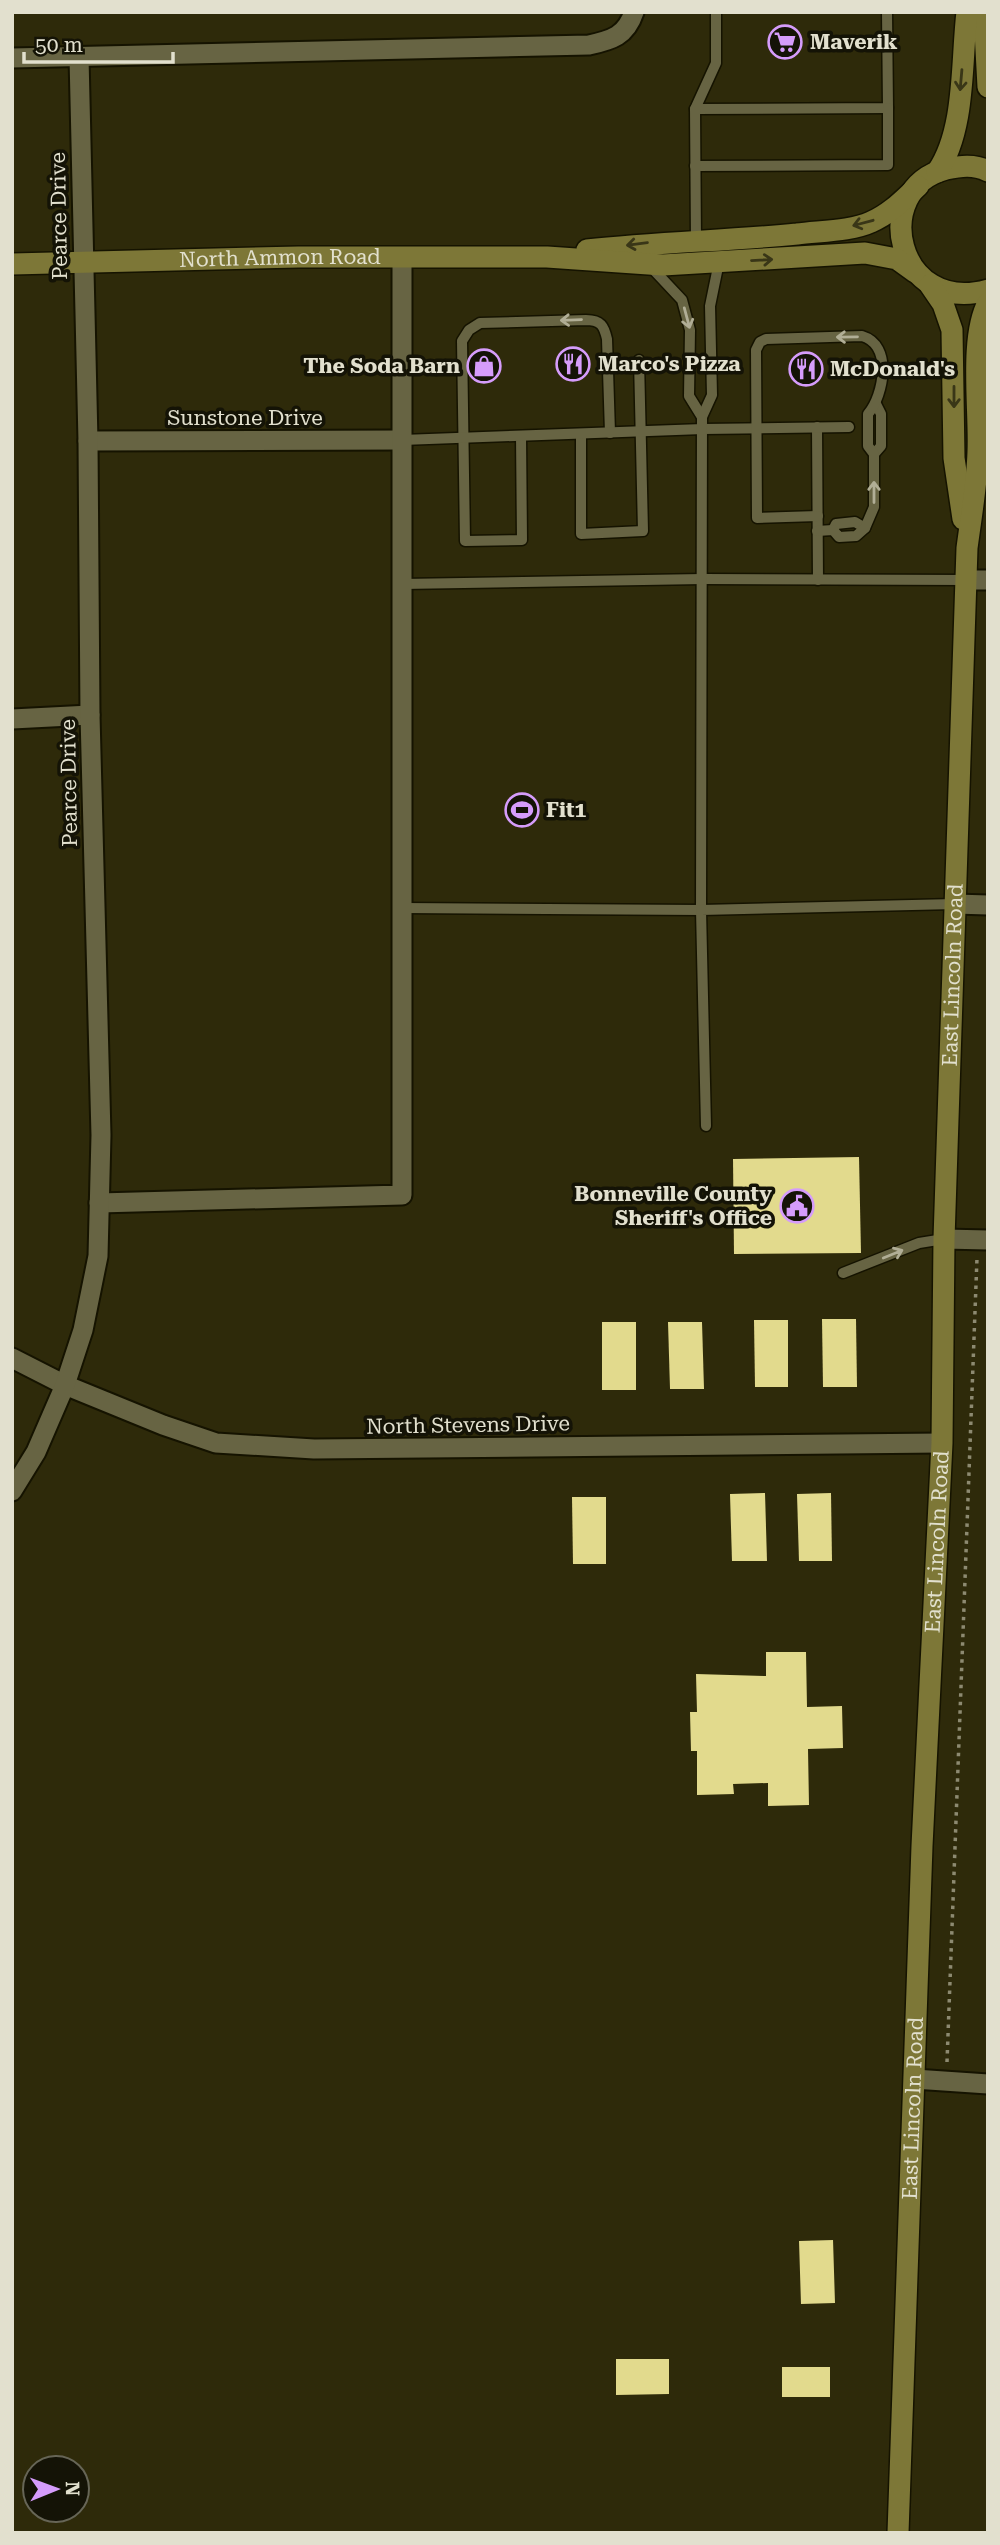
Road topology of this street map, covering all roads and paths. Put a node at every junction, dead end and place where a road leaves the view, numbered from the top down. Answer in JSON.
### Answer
{"nodes":[{"id":1,"x":634,"y":12,"type":"edge"},
{"id":2,"x":716,"y":12,"type":"edge"},
{"id":3,"x":887,"y":12,"type":"edge"},
{"id":4,"x":967,"y":12,"type":"edge"},
{"id":5,"x":984,"y":12,"type":"edge"},
{"id":6,"x":79,"y":57,"type":"junction"},
{"id":7,"x":12,"y":58,"type":"edge"},
{"id":8,"x":988,"y":87,"type":"edge"},
{"id":9,"x":695,"y":108,"type":"junction"},
{"id":10,"x":888,"y":108,"type":"junction"},
{"id":11,"x":695,"y":166,"type":"junction"},
{"id":12,"x":988,"y":171,"type":"edge"},
{"id":13,"x":937,"y":172,"type":"junction"},
{"id":14,"x":918,"y":186,"type":"junction"},
{"id":15,"x":696,"y":241,"type":"junction"},
{"id":16,"x":402,"y":257,"type":"junction"},
{"id":17,"x":547,"y":257,"type":"junction"},
{"id":18,"x":719,"y":262,"type":"junction"},
{"id":19,"x":83,"y":263,"type":"junction"},
{"id":20,"x":12,"y":264,"type":"edge"},
{"id":21,"x":648,"y":264,"type":"junction"},
{"id":22,"x":923,"y":278,"type":"junction"},
{"id":23,"x":988,"y":290,"type":"edge"},
{"id":24,"x":988,"y":303,"type":"edge"},
{"id":25,"x":639,"y":360,"type":"dead end"},
{"id":26,"x":702,"y":417,"type":"junction"},
{"id":27,"x":849,"y":426,"type":"dead end"},
{"id":28,"x":817,"y":427,"type":"junction"},
{"id":29,"x":755,"y":428,"type":"junction"},
{"id":30,"x":703,"y":429,"type":"junction"},
{"id":31,"x":641,"y":431,"type":"junction"},
{"id":32,"x":610,"y":433,"type":"junction"},
{"id":33,"x":581,"y":434,"type":"junction"},
{"id":34,"x":521,"y":436,"type":"junction"},
{"id":35,"x":465,"y":437,"type":"junction"},
{"id":36,"x":402,"y":440,"type":"junction"},
{"id":37,"x":88,"y":441,"type":"junction"},
{"id":38,"x":818,"y":516,"type":"junction"},
{"id":39,"x":817,"y":531,"type":"junction"},
{"id":40,"x":967,"y":548,"type":"junction"},
{"id":41,"x":703,"y":579,"type":"junction"},
{"id":42,"x":818,"y":580,"type":"junction"},
{"id":43,"x":978,"y":580,"type":"edge"},
{"id":44,"x":402,"y":584,"type":"junction"},
{"id":45,"x":90,"y":715,"type":"junction"},
{"id":46,"x":12,"y":719,"type":"edge"},
{"id":47,"x":955,"y":904,"type":"junction"},
{"id":48,"x":988,"y":905,"type":"edge"},
{"id":49,"x":402,"y":908,"type":"junction"},
{"id":50,"x":701,"y":910,"type":"junction"},
{"id":51,"x":706,"y":1125,"type":"dead end"},
{"id":52,"x":99,"y":1203,"type":"junction"},
{"id":53,"x":944,"y":1239,"type":"junction"},
{"id":54,"x":983,"y":1240,"type":"edge"},
{"id":55,"x":843,"y":1273,"type":"dead end"},
{"id":56,"x":12,"y":1358,"type":"edge"},
{"id":57,"x":65,"y":1385,"type":"junction"},
{"id":58,"x":942,"y":1443,"type":"junction"},
{"id":59,"x":12,"y":1492,"type":"edge"},
{"id":60,"x":914,"y":2079,"type":"junction"},
{"id":61,"x":946,"y":2082,"type":"junction"},
{"id":62,"x":988,"y":2084,"type":"edge"},
{"id":63,"x":898,"y":2533,"type":"edge"}],
"edges":[{"from":1,"to":6,"type":"street"},
{"from":2,"to":9,"type":"lane"},
{"from":3,"to":10,"type":"lane"},
{"from":4,"to":13,"type":"main road","one_way":true},
{"from":5,"to":8,"type":"main road"},
{"from":6,"to":7,"type":"street"},
{"from":6,"to":19,"type":"street","name":"Pearce Drive"},
{"from":9,"to":10,"type":"lane"},
{"from":9,"to":11,"type":"lane"},
{"from":10,"to":11,"type":"lane"},
{"from":11,"to":15,"type":"lane"},
{"from":12,"to":13,"type":"main road"},
{"from":13,"to":14,"type":"main road","name":"North Ammon Road"},
{"from":14,"to":15,"type":"main road","name":"North Ammon Road","one_way":true},
{"from":14,"to":22,"type":"main road","name":"East Lincoln Road"},
{"from":15,"to":17,"type":"main road","name":"North Ammon Road","one_way":true},
{"from":16,"to":17,"type":"main road","name":"North Ammon Road"},
{"from":16,"to":19,"type":"main road","name":"North Ammon Road"},
{"from":16,"to":36,"type":"street"},
{"from":17,"to":21,"type":"main road","name":"North Ammon Road"},
{"from":18,"to":21,"type":"main road","name":"North Ammon Road"},
{"from":18,"to":22,"type":"main road","name":"North Ammon Road","one_way":true},
{"from":18,"to":26,"type":"lane"},
{"from":19,"to":20,"type":"main road","name":"North Ammon Road"},
{"from":19,"to":37,"type":"street","name":"Pearce Drive"},
{"from":21,"to":26,"type":"lane","one_way":true},
{"from":22,"to":23,"type":"main road","name":"North Ammon Road"},
{"from":22,"to":40,"type":"main road","name":"East Lincoln Road","one_way":true},
{"from":24,"to":40,"type":"main road","name":"East Lincoln Road"},
{"from":25,"to":31,"type":"lane"},
{"from":26,"to":30,"type":"lane"},
{"from":27,"to":28,"type":"lane"},
{"from":28,"to":29,"type":"lane"},
{"from":28,"to":38,"type":"lane"},
{"from":29,"to":30,"type":"lane"},
{"from":29,"to":38,"type":"lane"},
{"from":39,"to":29,"type":"lane","one_way":true},
{"from":30,"to":31,"type":"lane"},
{"from":30,"to":41,"type":"lane"},
{"from":31,"to":32,"type":"lane"},
{"from":31,"to":33,"type":"lane"},
{"from":32,"to":33,"type":"lane"},
{"from":32,"to":35,"type":"lane","one_way":true},
{"from":33,"to":34,"type":"lane"},
{"from":34,"to":35,"type":"lane"},
{"from":34,"to":35,"type":"lane"},
{"from":35,"to":36,"type":"lane"},
{"from":36,"to":37,"type":"street","name":"Sunstone Drive"},
{"from":36,"to":44,"type":"street"},
{"from":37,"to":45,"type":"street","name":"Pearce Drive"},
{"from":38,"to":39,"type":"lane"},
{"from":39,"to":42,"type":"lane"},
{"from":40,"to":43,"type":"main road","name":"East Lincoln Road"},
{"from":41,"to":42,"type":"lane"},
{"from":41,"to":44,"type":"lane"},
{"from":41,"to":50,"type":"lane"},
{"from":42,"to":43,"type":"lane"},
{"from":43,"to":47,"type":"main road","name":"East Lincoln Road"},
{"from":44,"to":49,"type":"street"},
{"from":45,"to":46,"type":"street"},
{"from":45,"to":52,"type":"street","name":"Pearce Drive"},
{"from":47,"to":48,"type":"street"},
{"from":47,"to":50,"type":"lane"},
{"from":47,"to":53,"type":"main road","name":"East Lincoln Road"},
{"from":49,"to":50,"type":"lane"},
{"from":49,"to":52,"type":"street"},
{"from":50,"to":51,"type":"lane"},
{"from":52,"to":57,"type":"street","name":"Pearce Drive"},
{"from":53,"to":54,"type":"street"},
{"from":55,"to":53,"type":"lane","one_way":true},
{"from":53,"to":58,"type":"main road","name":"East Lincoln Road"},
{"from":54,"to":61,"type":"path"},
{"from":56,"to":57,"type":"street","name":"North Stevens Drive"},
{"from":57,"to":58,"type":"street","name":"North Stevens Drive"},
{"from":57,"to":59,"type":"street","name":"Pearce Drive"},
{"from":58,"to":60,"type":"main road","name":"East Lincoln Road"},
{"from":60,"to":61,"type":"street"},
{"from":60,"to":63,"type":"main road","name":"East Lincoln Road"},
{"from":61,"to":62,"type":"street"}]}
